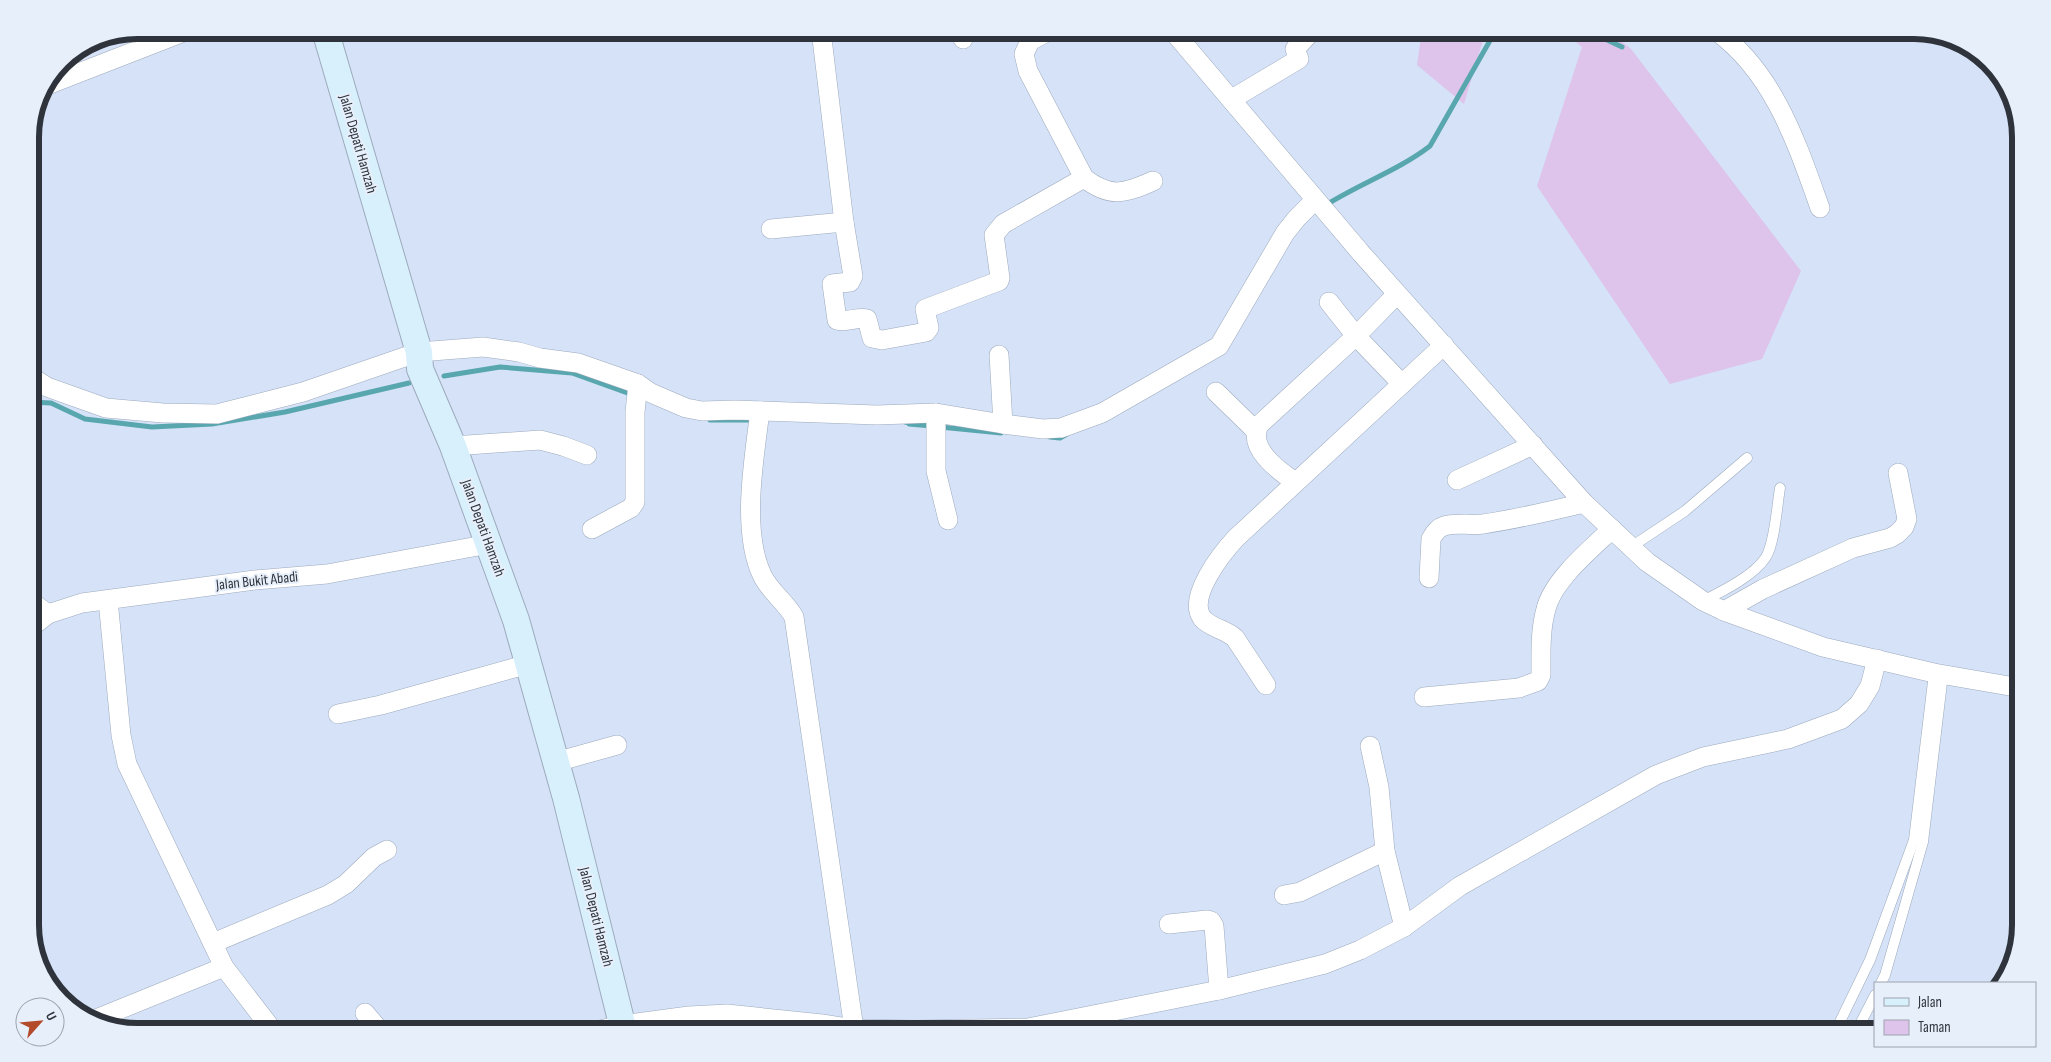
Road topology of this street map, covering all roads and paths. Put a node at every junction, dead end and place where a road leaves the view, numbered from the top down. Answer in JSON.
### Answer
{"nodes":[{"id":1,"x":166,"y":39,"type":"edge"},
{"id":2,"x":328,"y":39,"type":"edge"},
{"id":3,"x":822,"y":39,"type":"edge"},
{"id":4,"x":1034,"y":39,"type":"edge"},
{"id":5,"x":1180,"y":39,"type":"edge"},
{"id":6,"x":1304,"y":39,"type":"edge"},
{"id":7,"x":1727,"y":39,"type":"edge"},
{"id":8,"x":56,"y":82,"type":"edge"},
{"id":9,"x":1232,"y":99,"type":"junction"},
{"id":10,"x":1084,"y":178,"type":"junction"},
{"id":11,"x":1153,"y":180,"type":"dead end"},
{"id":12,"x":1820,"y":208,"type":"dead end"},
{"id":13,"x":1323,"y":209,"type":"junction"},
{"id":14,"x":844,"y":222,"type":"junction"},
{"id":15,"x":771,"y":229,"type":"dead end"},
{"id":16,"x":1397,"y":294,"type":"junction"},
{"id":17,"x":1329,"y":302,"type":"dead end"},
{"id":18,"x":1356,"y":336,"type":"junction"},
{"id":19,"x":1444,"y":346,"type":"junction"},
{"id":20,"x":419,"y":352,"type":"junction"},
{"id":21,"x":999,"y":355,"type":"dead end"},
{"id":22,"x":39,"y":382,"type":"edge"},
{"id":23,"x":1402,"y":384,"type":"junction"},
{"id":24,"x":1216,"y":392,"type":"dead end"},
{"id":25,"x":636,"y":396,"type":"junction"},
{"id":26,"x":760,"y":415,"type":"junction"},
{"id":27,"x":936,"y":418,"type":"junction"},
{"id":28,"x":1004,"y":424,"type":"junction"},
{"id":29,"x":1256,"y":431,"type":"junction"},
{"id":30,"x":1533,"y":445,"type":"junction"},
{"id":31,"x":453,"y":446,"type":"junction"},
{"id":32,"x":587,"y":456,"type":"dead end"},
{"id":33,"x":1747,"y":458,"type":"dead end"},
{"id":34,"x":1898,"y":473,"type":"dead end"},
{"id":35,"x":1457,"y":480,"type":"dead end"},
{"id":36,"x":1295,"y":482,"type":"junction"},
{"id":37,"x":1780,"y":488,"type":"dead end"},
{"id":38,"x":1584,"y":503,"type":"junction"},
{"id":39,"x":948,"y":520,"type":"dead end"},
{"id":40,"x":1612,"y":528,"type":"junction"},
{"id":41,"x":592,"y":529,"type":"dead end"},
{"id":42,"x":489,"y":544,"type":"junction"},
{"id":43,"x":1630,"y":547,"type":"junction"},
{"id":44,"x":1429,"y":578,"type":"dead end"},
{"id":45,"x":108,"y":600,"type":"junction"},
{"id":46,"x":1703,"y":601,"type":"junction"},
{"id":47,"x":39,"y":608,"type":"edge"},
{"id":48,"x":1724,"y":611,"type":"junction"},
{"id":49,"x":48,"y":614,"type":"junction"},
{"id":50,"x":39,"y":621,"type":"edge"},
{"id":51,"x":1877,"y":659,"type":"junction"},
{"id":52,"x":528,"y":664,"type":"junction"},
{"id":53,"x":1938,"y":673,"type":"junction"},
{"id":54,"x":1266,"y":685,"type":"dead end"},
{"id":55,"x":2012,"y":690,"type":"edge"},
{"id":56,"x":1424,"y":697,"type":"dead end"},
{"id":57,"x":338,"y":714,"type":"dead end"},
{"id":58,"x":617,"y":745,"type":"dead end"},
{"id":59,"x":1370,"y":746,"type":"dead end"},
{"id":60,"x":556,"y":762,"type":"junction"},
{"id":61,"x":387,"y":850,"type":"dead end"},
{"id":62,"x":1385,"y":851,"type":"junction"},
{"id":63,"x":1284,"y":895,"type":"dead end"},
{"id":64,"x":1169,"y":924,"type":"dead end"},
{"id":65,"x":1404,"y":927,"type":"junction"},
{"id":66,"x":213,"y":943,"type":"junction"},
{"id":67,"x":224,"y":967,"type":"junction"},
{"id":68,"x":1882,"y":982,"type":"edge"},
{"id":69,"x":1219,"y":990,"type":"junction"},
{"id":70,"x":1874,"y":997,"type":"edge"},
{"id":71,"x":365,"y":1013,"type":"dead end"},
{"id":72,"x":102,"y":1016,"type":"edge"},
{"id":73,"x":267,"y":1023,"type":"edge"},
{"id":74,"x":374,"y":1023,"type":"edge"},
{"id":75,"x":622,"y":1023,"type":"edge"},
{"id":76,"x":650,"y":1023,"type":"edge"},
{"id":77,"x":812,"y":1023,"type":"edge"},
{"id":78,"x":853,"y":1023,"type":"edge"},
{"id":79,"x":1061,"y":1023,"type":"edge"},
{"id":80,"x":1840,"y":1023,"type":"edge"},
{"id":81,"x":1861,"y":1023,"type":"edge"}],
"edges":[{"from":1,"to":8,"type":"street"},
{"from":2,"to":20,"type":"main road","name":"Jalan Depati Hamzah"},
{"from":3,"to":14,"type":"street"},
{"from":4,"to":10,"type":"street"},
{"from":5,"to":9,"type":"street"},
{"from":6,"to":9,"type":"street"},
{"from":7,"to":12,"type":"street"},
{"from":9,"to":13,"type":"street"},
{"from":10,"to":11,"type":"street"},
{"from":10,"to":14,"type":"street"},
{"from":13,"to":16,"type":"street"},
{"from":13,"to":28,"type":"street"},
{"from":14,"to":15,"type":"street"},
{"from":16,"to":18,"type":"street"},
{"from":16,"to":19,"type":"street"},
{"from":17,"to":18,"type":"street"},
{"from":18,"to":23,"type":"street"},
{"from":18,"to":29,"type":"street"},
{"from":19,"to":23,"type":"street"},
{"from":19,"to":30,"type":"street"},
{"from":20,"to":22,"type":"street"},
{"from":20,"to":25,"type":"street"},
{"from":20,"to":31,"type":"main road","name":"Jalan Depati Hamzah"},
{"from":21,"to":28,"type":"street"},
{"from":23,"to":36,"type":"street"},
{"from":24,"to":29,"type":"street"},
{"from":25,"to":26,"type":"street"},
{"from":25,"to":41,"type":"street"},
{"from":26,"to":27,"type":"street"},
{"from":26,"to":78,"type":"street"},
{"from":27,"to":28,"type":"street"},
{"from":27,"to":39,"type":"street"},
{"from":29,"to":36,"type":"street"},
{"from":30,"to":35,"type":"street"},
{"from":30,"to":38,"type":"street"},
{"from":31,"to":32,"type":"street"},
{"from":31,"to":42,"type":"main road","name":"Jalan Depati Hamzah"},
{"from":33,"to":43,"type":"lane"},
{"from":34,"to":48,"type":"street"},
{"from":36,"to":54,"type":"street"},
{"from":37,"to":46,"type":"lane"},
{"from":38,"to":40,"type":"street"},
{"from":38,"to":44,"type":"street"},
{"from":40,"to":43,"type":"street"},
{"from":40,"to":56,"type":"street"},
{"from":42,"to":45,"type":"street","name":"Jalan Bukit Abadi"},
{"from":42,"to":52,"type":"main road","name":"Jalan Depati Hamzah"},
{"from":43,"to":46,"type":"street"},
{"from":45,"to":49,"type":"street","name":"Jalan Bukit Abadi"},
{"from":45,"to":66,"type":"street"},
{"from":46,"to":48,"type":"street"},
{"from":47,"to":49,"type":"street"},
{"from":48,"to":51,"type":"street"},
{"from":49,"to":50,"type":"street","name":"Jalan Bukit Abadi"},
{"from":51,"to":53,"type":"street"},
{"from":51,"to":65,"type":"street"},
{"from":52,"to":57,"type":"street"},
{"from":52,"to":60,"type":"main road","name":"Jalan Depati Hamzah"},
{"from":53,"to":55,"type":"street"},
{"from":53,"to":68,"type":"lane"},
{"from":53,"to":80,"type":"lane"},
{"from":58,"to":60,"type":"street"},
{"from":59,"to":62,"type":"street"},
{"from":60,"to":75,"type":"main road","name":"Jalan Depati Hamzah"},
{"from":61,"to":66,"type":"street"},
{"from":62,"to":63,"type":"street"},
{"from":62,"to":65,"type":"street"},
{"from":64,"to":69,"type":"street"},
{"from":65,"to":69,"type":"street"},
{"from":66,"to":67,"type":"street"},
{"from":67,"to":72,"type":"street"},
{"from":67,"to":73,"type":"street"},
{"from":69,"to":79,"type":"street"},
{"from":70,"to":81,"type":"lane"},
{"from":71,"to":74,"type":"street"},
{"from":76,"to":77,"type":"street"}]}
